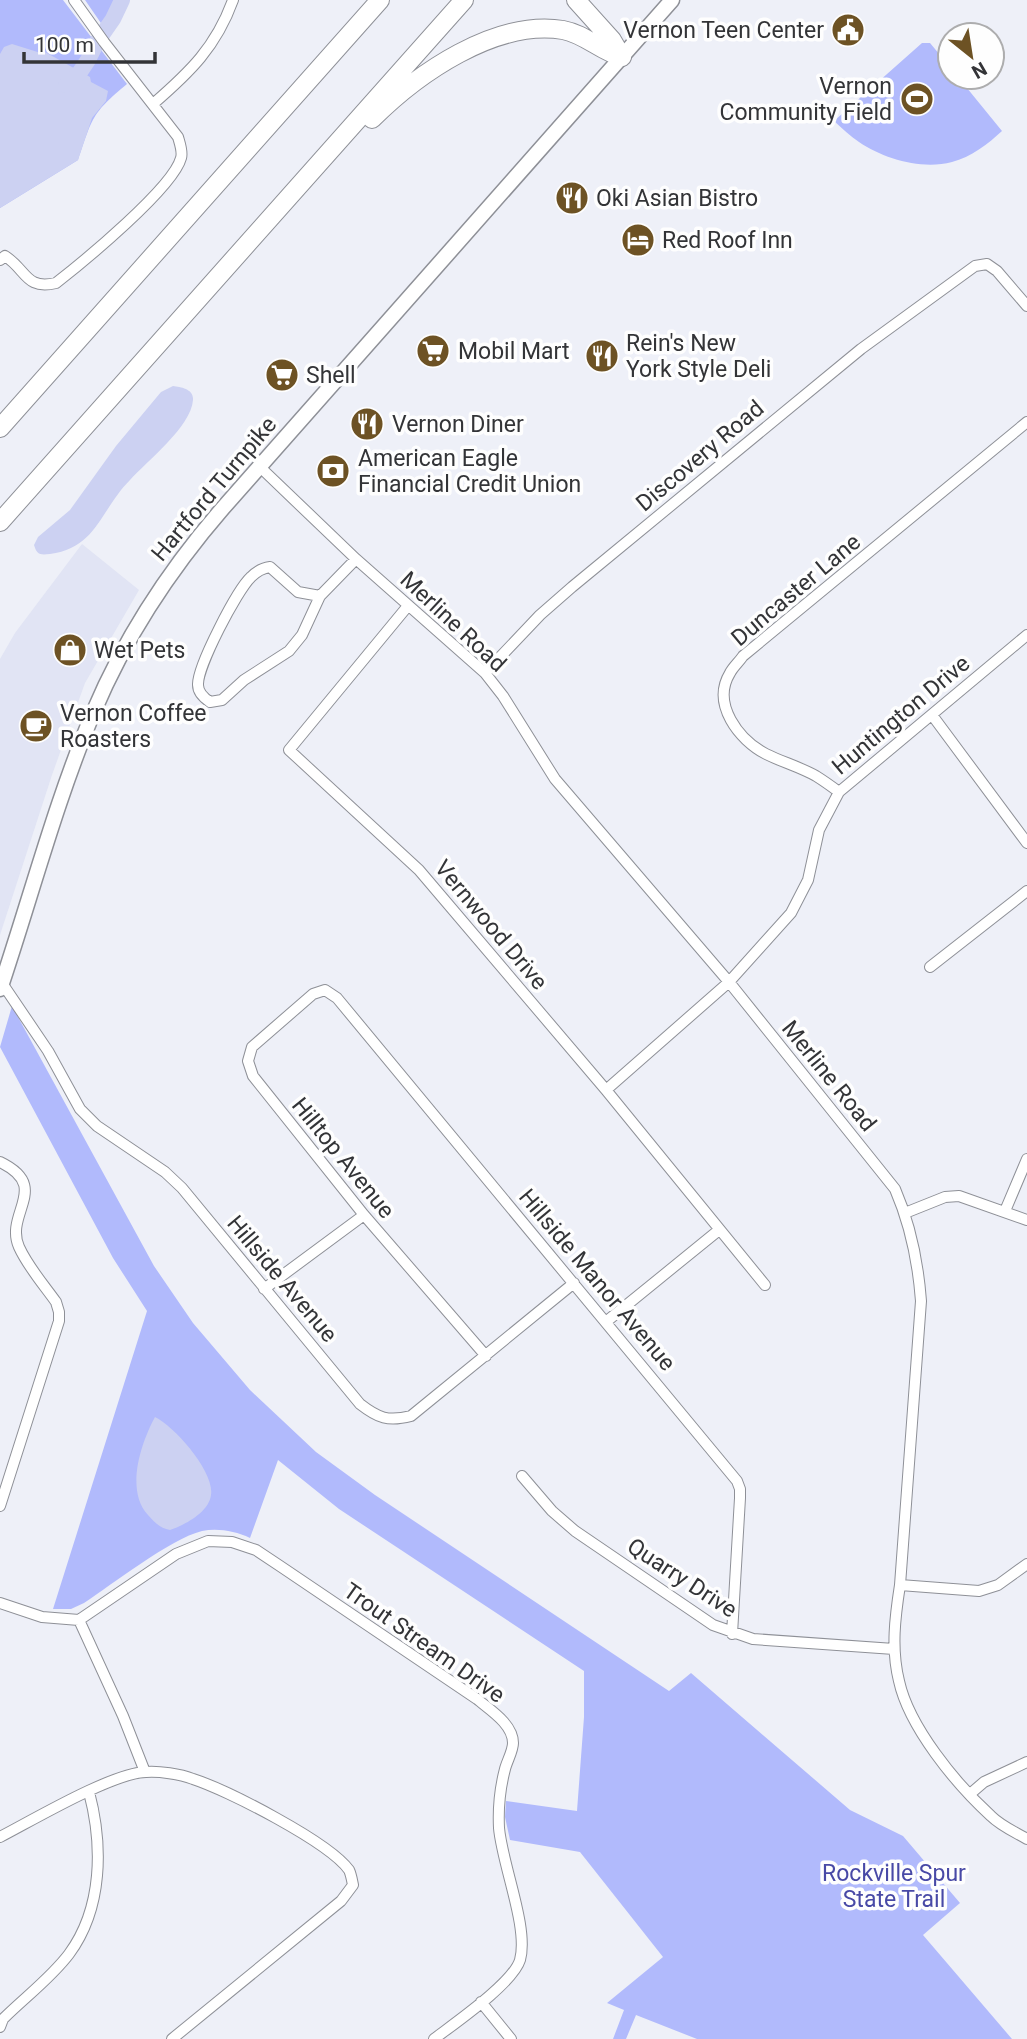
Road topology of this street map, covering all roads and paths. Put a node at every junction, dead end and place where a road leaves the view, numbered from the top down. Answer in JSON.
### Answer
{"nodes":[{"id":1,"x":74,"y":0,"type":"edge"},
{"id":2,"x":233,"y":0,"type":"edge"},
{"id":3,"x":380,"y":0,"type":"edge"},
{"id":4,"x":464,"y":0,"type":"edge"},
{"id":5,"x":576,"y":0,"type":"edge"},
{"id":6,"x":672,"y":0,"type":"edge"},
{"id":7,"x":622,"y":57,"type":"junction"},
{"id":8,"x":153,"y":104,"type":"junction"},
{"id":9,"x":328,"y":153,"type":"junction"},
{"id":10,"x":0,"y":260,"type":"edge"},
{"id":11,"x":1027,"y":306,"type":"edge"},
{"id":12,"x":1027,"y":422,"type":"edge"},
{"id":13,"x":0,"y":428,"type":"edge"},
{"id":14,"x":260,"y":467,"type":"junction"},
{"id":15,"x":0,"y":522,"type":"edge"},
{"id":16,"x":356,"y":559,"type":"junction"},
{"id":17,"x":320,"y":596,"type":"junction"},
{"id":18,"x":407,"y":607,"type":"junction"},
{"id":19,"x":1027,"y":635,"type":"edge"},
{"id":20,"x":485,"y":674,"type":"junction"},
{"id":21,"x":932,"y":715,"type":"junction"},
{"id":22,"x":839,"y":792,"type":"junction"},
{"id":23,"x":1027,"y":844,"type":"edge"},
{"id":24,"x":1027,"y":891,"type":"edge"},
{"id":25,"x":930,"y":967,"type":"dead end"},
{"id":26,"x":729,"y":982,"type":"junction"},
{"id":27,"x":1,"y":986,"type":"edge"},
{"id":28,"x":325,"y":990,"type":"joint"},
{"id":29,"x":606,"y":1090,"type":"junction"},
{"id":30,"x":1027,"y":1159,"type":"edge"},
{"id":31,"x":0,"y":1162,"type":"edge"},
{"id":32,"x":1004,"y":1211,"type":"junction"},
{"id":33,"x":905,"y":1213,"type":"junction"},
{"id":34,"x":364,"y":1215,"type":"junction"},
{"id":35,"x":1027,"y":1220,"type":"edge"},
{"id":36,"x":719,"y":1230,"type":"junction"},
{"id":37,"x":574,"y":1283,"type":"junction"},
{"id":38,"x":765,"y":1285,"type":"dead end"},
{"id":39,"x":264,"y":1289,"type":"junction"},
{"id":40,"x":607,"y":1321,"type":"junction"},
{"id":41,"x":486,"y":1356,"type":"junction"},
{"id":42,"x":522,"y":1476,"type":"dead end"},
{"id":43,"x":0,"y":1506,"type":"edge"},
{"id":44,"x":1027,"y":1564,"type":"edge"},
{"id":45,"x":900,"y":1585,"type":"junction"},
{"id":46,"x":0,"y":1604,"type":"edge"},
{"id":47,"x":79,"y":1620,"type":"junction"},
{"id":48,"x":732,"y":1634,"type":"junction"},
{"id":49,"x":894,"y":1649,"type":"junction"},
{"id":50,"x":1027,"y":1762,"type":"edge"},
{"id":51,"x":145,"y":1772,"type":"junction"},
{"id":52,"x":89,"y":1792,"type":"junction"},
{"id":53,"x":970,"y":1794,"type":"junction"},
{"id":54,"x":0,"y":1837,"type":"edge"},
{"id":55,"x":1027,"y":1839,"type":"edge"},
{"id":56,"x":481,"y":2002,"type":"junction"},
{"id":57,"x":0,"y":2026,"type":"edge"},
{"id":58,"x":172,"y":2039,"type":"edge"},
{"id":59,"x":434,"y":2039,"type":"edge"},
{"id":60,"x":511,"y":2039,"type":"edge"}],
"edges":[{"from":1,"to":8,"type":"street"},
{"from":2,"to":8,"type":"street"},
{"from":3,"to":13,"type":"highway"},
{"from":4,"to":9,"type":"highway"},
{"from":5,"to":7,"type":"highway"},
{"from":6,"to":7,"type":"main road","name":"Hartford Turnpike"},
{"from":7,"to":9,"type":"highway"},
{"from":7,"to":14,"type":"main road","name":"Hartford Turnpike"},
{"from":8,"to":10,"type":"street"},
{"from":9,"to":15,"type":"highway"},
{"from":11,"to":20,"type":"street","name":"Discovery Road"},
{"from":12,"to":22,"type":"street","name":"Duncaster Lane"},
{"from":14,"to":16,"type":"street","name":"Merline Road"},
{"from":14,"to":27,"type":"main road","name":"Hartford Turnpike"},
{"from":16,"to":17,"type":"street"},
{"from":16,"to":18,"type":"street","name":"Merline Road"},
{"from":17,"to":17,"type":"street"},
{"from":18,"to":20,"type":"street","name":"Merline Road"},
{"from":18,"to":29,"type":"street","name":"Vernwood Drive"},
{"from":19,"to":21,"type":"street","name":"Huntington Drive"},
{"from":20,"to":26,"type":"street","name":"Merline Road"},
{"from":21,"to":22,"type":"street","name":"Huntington Drive"},
{"from":21,"to":23,"type":"street"},
{"from":22,"to":26,"type":"street","name":"Huntington Drive"},
{"from":24,"to":25,"type":"street"},
{"from":26,"to":29,"type":"street","name":"Huntington Drive"},
{"from":26,"to":33,"type":"street","name":"Merline Road"},
{"from":27,"to":39,"type":"street","name":"Hillside Avenue"},
{"from":28,"to":34,"type":"street","name":"Hilltop Avenue"},
{"from":28,"to":37,"type":"street","name":"Hillside Manor Avenue"},
{"from":29,"to":36,"type":"street","name":"Vernwood Drive"},
{"from":30,"to":32,"type":"street"},
{"from":31,"to":43,"type":"street"},
{"from":32,"to":33,"type":"street"},
{"from":32,"to":35,"type":"street"},
{"from":33,"to":45,"type":"street","name":"Merline Road"},
{"from":34,"to":39,"type":"street"},
{"from":34,"to":41,"type":"street","name":"Hilltop Avenue"},
{"from":36,"to":38,"type":"street","name":"Vernwood Drive"},
{"from":36,"to":40,"type":"street"},
{"from":37,"to":40,"type":"street","name":"Hillside Manor Avenue"},
{"from":37,"to":41,"type":"street","name":"Hillside Avenue"},
{"from":39,"to":41,"type":"street","name":"Hillside Avenue"},
{"from":40,"to":48,"type":"street","name":"Hillside Manor Avenue"},
{"from":42,"to":48,"type":"street","name":"Quarry Drive"},
{"from":44,"to":45,"type":"street"},
{"from":45,"to":49,"type":"street","name":"Merline Road"},
{"from":46,"to":47,"type":"street"},
{"from":47,"to":51,"type":"street"},
{"from":47,"to":56,"type":"street","name":"Trout Stream Drive"},
{"from":48,"to":49,"type":"street","name":"Quarry Drive"},
{"from":49,"to":53,"type":"street","name":"Merline Road"},
{"from":50,"to":53,"type":"street"},
{"from":51,"to":52,"type":"street"},
{"from":51,"to":58,"type":"street"},
{"from":52,"to":54,"type":"street"},
{"from":52,"to":57,"type":"street"},
{"from":53,"to":55,"type":"street","name":"Merline Road"},
{"from":56,"to":59,"type":"street","name":"Trout Stream Drive"},
{"from":56,"to":60,"type":"street"}]}
